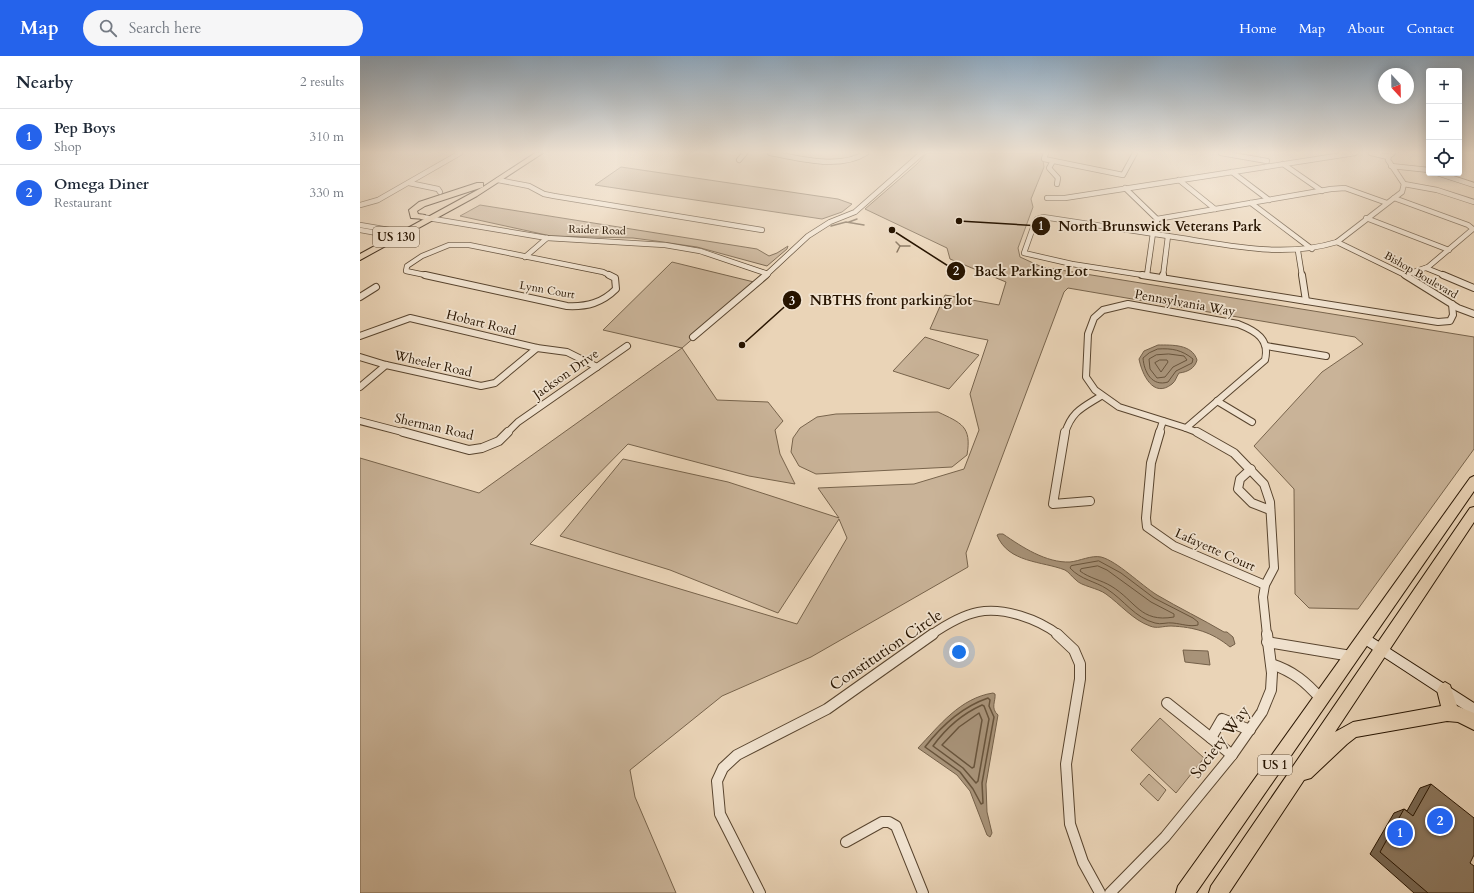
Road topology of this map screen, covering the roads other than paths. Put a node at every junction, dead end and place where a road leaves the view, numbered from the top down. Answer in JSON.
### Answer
{"nodes":[{"id":1,"x":393,"y":192,"type":"edge"},
{"id":2,"x":459,"y":192,"type":"edge"},
{"id":3,"x":468,"y":192,"type":"edge"},
{"id":4,"x":477,"y":192,"type":"edge"},
{"id":5,"x":540,"y":192,"type":"edge"},
{"id":6,"x":878,"y":192,"type":"edge"},
{"id":7,"x":1101,"y":192,"type":"edge"},
{"id":8,"x":1129,"y":192,"type":"edge"},
{"id":9,"x":1194,"y":192,"type":"edge"},
{"id":10,"x":1259,"y":192,"type":"edge"},
{"id":11,"x":1311,"y":192,"type":"edge"},
{"id":12,"x":1356,"y":192,"type":"edge"},
{"id":13,"x":1402,"y":192,"type":"edge"},
{"id":14,"x":1444,"y":192,"type":"edge"},
{"id":15,"x":1047,"y":198,"type":"dead end"},
{"id":16,"x":1394,"y":198,"type":"junction"},
{"id":17,"x":1269,"y":200,"type":"junction"},
{"id":18,"x":1474,"y":202,"type":"edge"},
{"id":19,"x":1252,"y":203,"type":"junction"},
{"id":20,"x":1387,"y":203,"type":"junction"},
{"id":21,"x":360,"y":205,"type":"edge"},
{"id":22,"x":1215,"y":209,"type":"junction"},
{"id":23,"x":422,"y":217,"type":"junction"},
{"id":24,"x":433,"y":218,"type":"junction"},
{"id":25,"x":1366,"y":218,"type":"junction"},
{"id":26,"x":1157,"y":219,"type":"junction"},
{"id":27,"x":360,"y":225,"type":"edge"},
{"id":28,"x":360,"y":230,"type":"edge"},
{"id":29,"x":762,"y":230,"type":"dead end"},
{"id":30,"x":391,"y":233,"type":"junction"},
{"id":31,"x":1154,"y":234,"type":"junction"},
{"id":32,"x":1168,"y":236,"type":"junction"},
{"id":33,"x":547,"y":238,"type":"junction"},
{"id":34,"x":1337,"y":242,"type":"junction"},
{"id":35,"x":360,"y":249,"type":"edge"},
{"id":36,"x":1312,"y":249,"type":"junction"},
{"id":37,"x":1449,"y":250,"type":"junction"},
{"id":38,"x":1298,"y":252,"type":"junction"},
{"id":39,"x":360,"y":257,"type":"edge"},
{"id":40,"x":525,"y":257,"type":"junction"},
{"id":41,"x":1426,"y":268,"type":"junction"},
{"id":42,"x":768,"y":274,"type":"junction"},
{"id":43,"x":1405,"y":275,"type":"junction"},
{"id":44,"x":1147,"y":276,"type":"junction"},
{"id":45,"x":1163,"y":278,"type":"junction"},
{"id":46,"x":376,"y":287,"type":"dead end"},
{"id":47,"x":1474,"y":288,"type":"edge"},
{"id":48,"x":360,"y":297,"type":"edge"},
{"id":49,"x":1306,"y":301,"type":"junction"},
{"id":50,"x":1452,"y":304,"type":"junction"},
{"id":51,"x":1474,"y":314,"type":"edge"},
{"id":52,"x":360,"y":336,"type":"edge"},
{"id":53,"x":693,"y":337,"type":"dead end"},
{"id":54,"x":627,"y":346,"type":"dead end"},
{"id":55,"x":1266,"y":346,"type":"junction"},
{"id":56,"x":537,"y":348,"type":"junction"},
{"id":57,"x":1326,"y":356,"type":"dead end"},
{"id":58,"x":360,"y":357,"type":"edge"},
{"id":59,"x":386,"y":365,"type":"junction"},
{"id":60,"x":597,"y":368,"type":"junction"},
{"id":61,"x":360,"y":387,"type":"edge"},
{"id":62,"x":1101,"y":396,"type":"junction"},
{"id":63,"x":1217,"y":401,"type":"junction"},
{"id":64,"x":360,"y":420,"type":"edge"},
{"id":65,"x":1163,"y":421,"type":"junction"},
{"id":66,"x":518,"y":422,"type":"joint"},
{"id":67,"x":1252,"y":422,"type":"dead end"},
{"id":68,"x":1186,"y":428,"type":"junction"},
{"id":69,"x":1251,"y":469,"type":"junction"},
{"id":70,"x":1474,"y":481,"type":"edge"},
{"id":71,"x":1090,"y":501,"type":"dead end"},
{"id":72,"x":1270,"y":510,"type":"junction"},
{"id":73,"x":1474,"y":512,"type":"edge"},
{"id":74,"x":1265,"y":585,"type":"junction"},
{"id":75,"x":1365,"y":638,"type":"junction"},
{"id":76,"x":1267,"y":642,"type":"junction"},
{"id":77,"x":1382,"y":649,"type":"junction"},
{"id":78,"x":1351,"y":656,"type":"junction"},
{"id":79,"x":1271,"y":664,"type":"junction"},
{"id":80,"x":1445,"y":690,"type":"junction"},
{"id":81,"x":1321,"y":699,"type":"junction"},
{"id":82,"x":1167,"y":703,"type":"dead end"},
{"id":83,"x":1474,"y":710,"type":"edge"},
{"id":84,"x":1447,"y":713,"type":"junction"},
{"id":85,"x":1474,"y":722,"type":"edge"},
{"id":86,"x":1250,"y":730,"type":"junction"},
{"id":87,"x":1211,"y":738,"type":"junction"},
{"id":88,"x":1232,"y":755,"type":"junction"},
{"id":89,"x":1288,"y":789,"type":"junction"},
{"id":90,"x":846,"y":842,"type":"dead end"},
{"id":91,"x":760,"y":893,"type":"edge"},
{"id":92,"x":923,"y":893,"type":"edge"},
{"id":93,"x":1100,"y":893,"type":"edge"},
{"id":94,"x":1110,"y":893,"type":"edge"},
{"id":95,"x":1185,"y":893,"type":"edge"},
{"id":96,"x":1218,"y":893,"type":"edge"}],
"edges":[{"from":1,"to":21,"type":"street"},
{"from":2,"to":23,"type":"highway"},
{"from":3,"to":23,"type":"highway","number":"US 130"},
{"from":4,"to":24,"type":"highway","number":"US 130"},
{"from":5,"to":29,"type":"street"},
{"from":6,"to":42,"type":"street"},
{"from":7,"to":15,"type":"street"},
{"from":8,"to":26,"type":"street"},
{"from":9,"to":22,"type":"street"},
{"from":10,"to":17,"type":"street"},
{"from":11,"to":17,"type":"street"},
{"from":12,"to":20,"type":"street"},
{"from":13,"to":16,"type":"street"},
{"from":14,"to":18,"type":"street"},
{"from":16,"to":20,"type":"street"},
{"from":16,"to":37,"type":"street"},
{"from":17,"to":19,"type":"street"},
{"from":19,"to":22,"type":"street"},
{"from":19,"to":36,"type":"street"},
{"from":20,"to":25,"type":"street"},
{"from":22,"to":26,"type":"street"},
{"from":23,"to":24,"type":"street","name":"Raider Road"},
{"from":23,"to":30,"type":"highway","number":"US 130"},
{"from":24,"to":33,"type":"street","name":"Raider Road"},
{"from":24,"to":39,"type":"highway","number":"US 130"},
{"from":25,"to":34,"type":"street"},
{"from":25,"to":37,"type":"street"},
{"from":26,"to":31,"type":"street"},
{"from":27,"to":30,"type":"street"},
{"from":28,"to":30,"type":"street"},
{"from":30,"to":35,"type":"highway","number":"US 130"},
{"from":31,"to":32,"type":"street"},
{"from":31,"to":44,"type":"street"},
{"from":31,"to":44,"type":"street"},
{"from":32,"to":38,"type":"street"},
{"from":32,"to":45,"type":"street"},
{"from":33,"to":40,"type":"street"},
{"from":33,"to":42,"type":"street","name":"Raider Road"},
{"from":34,"to":36,"type":"street"},
{"from":34,"to":43,"type":"street","name":"Bishop Boulevard"},
{"from":36,"to":38,"type":"street"},
{"from":37,"to":41,"type":"street"},
{"from":38,"to":49,"type":"street"},
{"from":40,"to":40,"type":"street","name":"Lynn Court"},
{"from":41,"to":43,"type":"street"},
{"from":41,"to":47,"type":"street"},
{"from":42,"to":53,"type":"street"},
{"from":43,"to":50,"type":"street","name":"Bishop Boulevard"},
{"from":44,"to":45,"type":"street"},
{"from":45,"to":49,"type":"street"},
{"from":46,"to":48,"type":"street"},
{"from":49,"to":50,"type":"street"},
{"from":50,"to":51,"type":"street","name":"Bishop Boulevard"},
{"from":52,"to":56,"type":"street","name":"Hobart Road"},
{"from":54,"to":60,"type":"street","name":"Jackson Drive"},
{"from":55,"to":57,"type":"street"},
{"from":55,"to":62,"type":"street","name":"Pennsylvania Way"},
{"from":55,"to":63,"type":"street"},
{"from":56,"to":59,"type":"street","name":"Wheeler Road"},
{"from":56,"to":60,"type":"street","name":"Hobart Road"},
{"from":58,"to":59,"type":"street","name":"Wheeler Road"},
{"from":59,"to":61,"type":"street"},
{"from":60,"to":66,"type":"street","name":"Jackson Drive"},
{"from":62,"to":65,"type":"street","name":"Pennsylvania Way"},
{"from":62,"to":71,"type":"street"},
{"from":63,"to":67,"type":"street"},
{"from":63,"to":68,"type":"street"},
{"from":64,"to":66,"type":"street","name":"Sherman Road"},
{"from":65,"to":68,"type":"street","name":"Pennsylvania Way"},
{"from":65,"to":74,"type":"street","name":"Lafayette Court"},
{"from":68,"to":69,"type":"street","name":"Society Way"},
{"from":69,"to":72,"type":"street","name":"Society Way"},
{"from":69,"to":72,"type":"street"},
{"from":70,"to":75,"type":"highway","number":"US 1"},
{"from":72,"to":74,"type":"street","name":"Society Way"},
{"from":73,"to":77,"type":"highway","number":"US 1"},
{"from":74,"to":76,"type":"street","name":"Society Way"},
{"from":75,"to":77,"type":"street"},
{"from":75,"to":78,"type":"highway","number":"US 1"},
{"from":76,"to":78,"type":"street"},
{"from":76,"to":79,"type":"street","name":"Society Way"},
{"from":77,"to":80,"type":"street"},
{"from":77,"to":89,"type":"highway","number":"US 1"},
{"from":78,"to":81,"type":"highway","number":"US 1"},
{"from":79,"to":81,"type":"street"},
{"from":79,"to":86,"type":"street","name":"Society Way"},
{"from":80,"to":83,"type":"street"},
{"from":80,"to":84,"type":"highway"},
{"from":81,"to":95,"type":"highway","number":"US 1"},
{"from":82,"to":87,"type":"street"},
{"from":84,"to":85,"type":"highway"},
{"from":84,"to":89,"type":"highway"},
{"from":86,"to":87,"type":"street"},
{"from":86,"to":88,"type":"street","name":"Society Way"},
{"from":87,"to":88,"type":"street"},
{"from":88,"to":94,"type":"street","name":"Society Way"},
{"from":89,"to":96,"type":"highway","number":"US 1"},
{"from":90,"to":92,"type":"street"},
{"from":91,"to":93,"type":"street","name":"Constitution Circle"}]}
